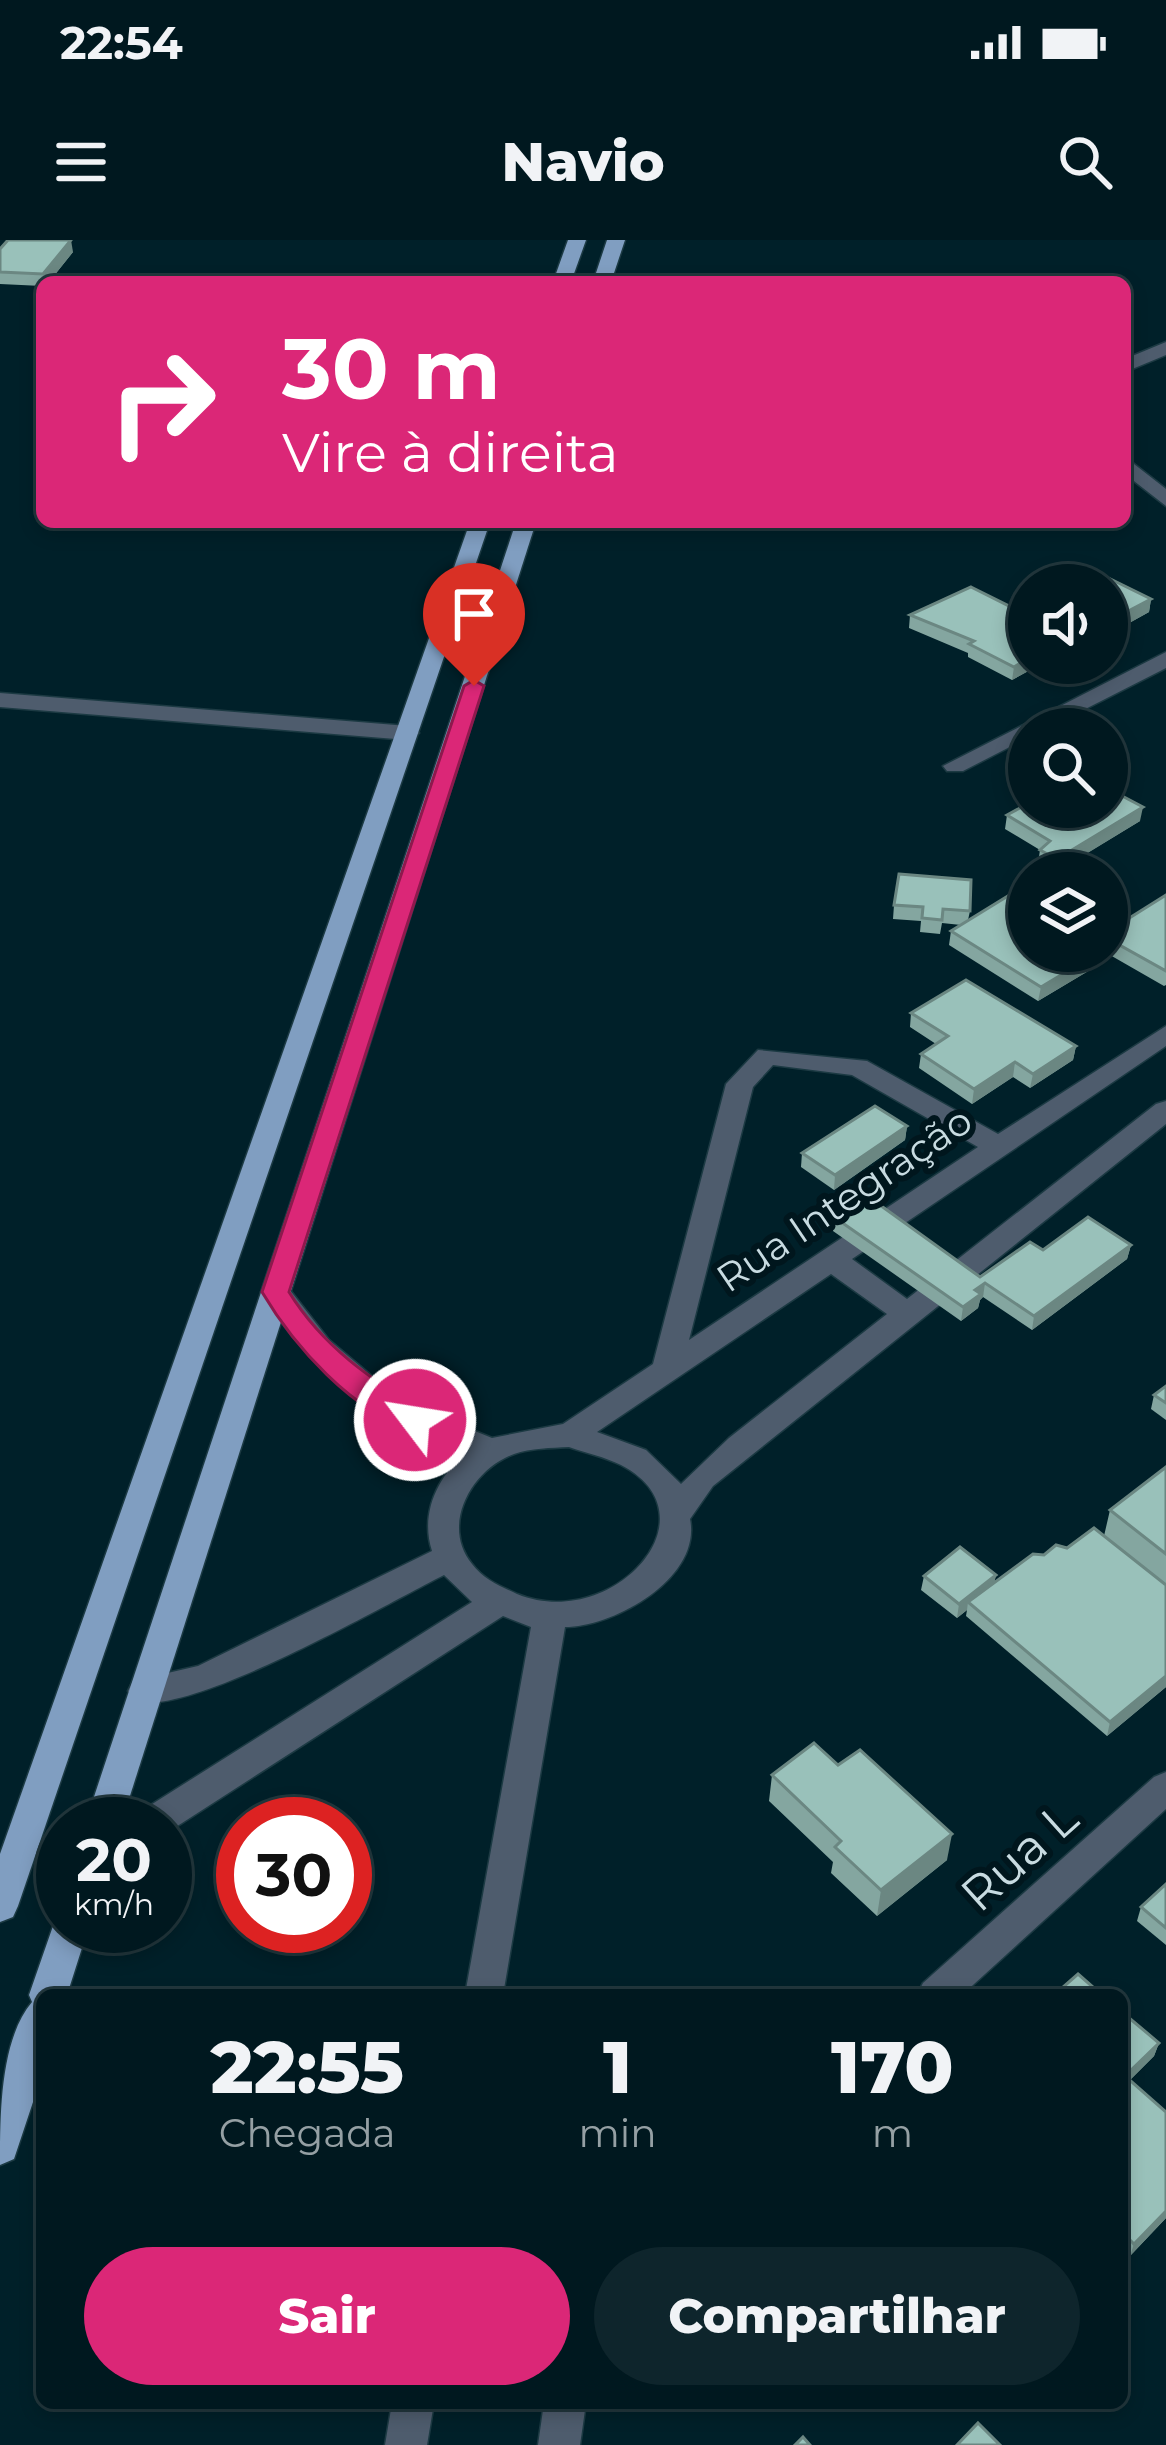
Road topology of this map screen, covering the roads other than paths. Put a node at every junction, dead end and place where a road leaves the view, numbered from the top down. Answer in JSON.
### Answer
{"nodes":[{"id":1,"x":577,"y":240,"type":"edge"},
{"id":2,"x":616,"y":240,"type":"edge"},
{"id":3,"x":564,"y":276,"type":"edge"},
{"id":4,"x":604,"y":276,"type":"edge"},
{"id":5,"x":1164,"y":351,"type":"edge"},
{"id":6,"x":1131,"y":364,"type":"edge"},
{"id":7,"x":1131,"y":468,"type":"edge"},
{"id":8,"x":1166,"y":500,"type":"edge"},
{"id":9,"x":478,"y":528,"type":"edge"},
{"id":10,"x":524,"y":528,"type":"edge"},
{"id":11,"x":1166,"y":659,"type":"edge"},
{"id":12,"x":0,"y":700,"type":"edge"},
{"id":13,"x":407,"y":733,"type":"junction"},
{"id":14,"x":955,"y":766,"type":"dead end"},
{"id":15,"x":1166,"y":1034,"type":"edge"},
{"id":16,"x":1166,"y":1110,"type":"edge"},
{"id":17,"x":998,"y":1146,"type":"junction"},
{"id":18,"x":831,"y":1259,"type":"junction"},
{"id":19,"x":276,"y":1292,"type":"junction"},
{"id":20,"x":907,"y":1314,"type":"junction"},
{"id":21,"x":667,"y":1369,"type":"junction"},
{"id":22,"x":570,"y":1436,"type":"junction"},
{"id":23,"x":493,"y":1450,"type":"junction"},
{"id":24,"x":676,"y":1513,"type":"junction"},
{"id":25,"x":448,"y":1558,"type":"junction"},
{"id":26,"x":497,"y":1604,"type":"junction"},
{"id":27,"x":550,"y":1616,"type":"junction"},
{"id":28,"x":145,"y":1691,"type":"junction"},
{"id":29,"x":1166,"y":1787,"type":"edge"},
{"id":30,"x":112,"y":1797,"type":"edge"},
{"id":31,"x":192,"y":1798,"type":"edge"},
{"id":32,"x":0,"y":1906,"type":"edge"},
{"id":33,"x":61,"y":1953,"type":"edge"},
{"id":34,"x":50,"y":1989,"type":"edge"},
{"id":35,"x":485,"y":1989,"type":"edge"},
{"id":36,"x":943,"y":1989,"type":"edge"},
{"id":37,"x":36,"y":2034,"type":"edge"},
{"id":38,"x":0,"y":2146,"type":"edge"},
{"id":39,"x":412,"y":2409,"type":"edge"},
{"id":40,"x":564,"y":2409,"type":"edge"},
{"id":41,"x":406,"y":2445,"type":"edge"},
{"id":42,"x":559,"y":2445,"type":"edge"}],
"edges":[{"from":1,"to":3,"type":"main road"},
{"from":2,"to":4,"type":"main road"},
{"from":5,"to":6,"type":"street"},
{"from":7,"to":8,"type":"street"},
{"from":9,"to":13,"type":"main road"},
{"from":10,"to":19,"type":"main road"},
{"from":11,"to":14,"type":"street"},
{"from":12,"to":13,"type":"street"},
{"from":13,"to":32,"type":"main road"},
{"from":15,"to":17,"type":"street","name":"Rua Integração"},
{"from":16,"to":20,"type":"street"},
{"from":17,"to":18,"type":"street","name":"Rua Integração"},
{"from":17,"to":21,"type":"street"},
{"from":18,"to":20,"type":"street"},
{"from":18,"to":21,"type":"street","name":"Rua Integração"},
{"from":19,"to":23,"type":"street"},
{"from":19,"to":28,"type":"main road"},
{"from":20,"to":24,"type":"street"},
{"from":21,"to":22,"type":"street","name":"Rua Integração"},
{"from":22,"to":23,"type":"street"},
{"from":22,"to":24,"type":"street"},
{"from":23,"to":25,"type":"street"},
{"from":24,"to":27,"type":"street"},
{"from":25,"to":26,"type":"street"},
{"from":25,"to":28,"type":"street"},
{"from":26,"to":27,"type":"street"},
{"from":26,"to":31,"type":"street"},
{"from":27,"to":35,"type":"street"},
{"from":28,"to":30,"type":"main road"},
{"from":29,"to":36,"type":"street","name":"Rua L"},
{"from":33,"to":34,"type":"main road"},
{"from":37,"to":38,"type":"main road"},
{"from":39,"to":41,"type":"street"},
{"from":40,"to":42,"type":"street"}]}
